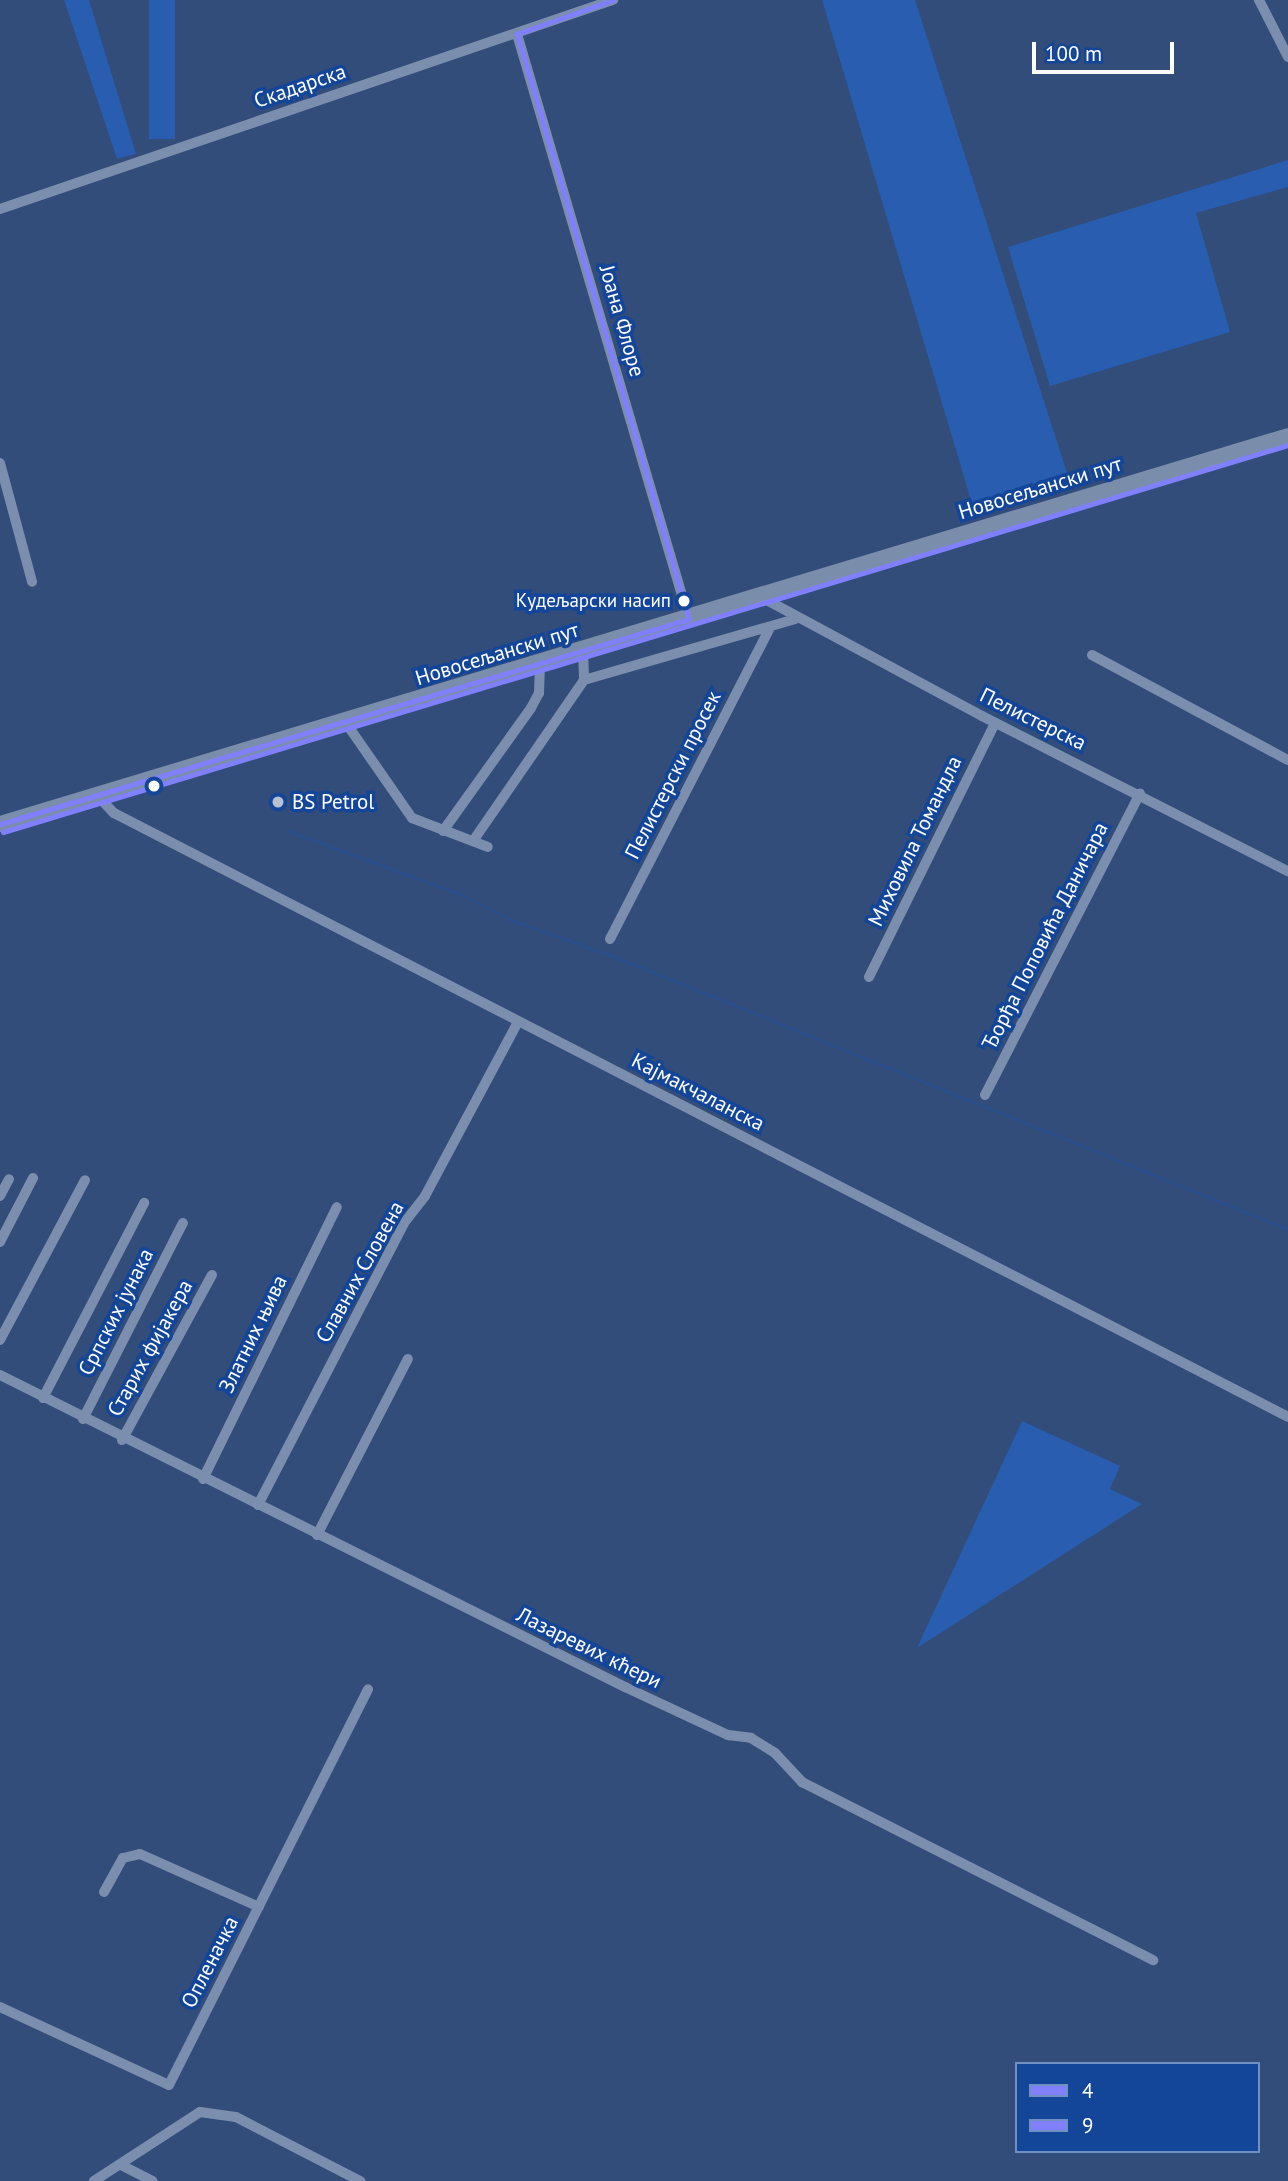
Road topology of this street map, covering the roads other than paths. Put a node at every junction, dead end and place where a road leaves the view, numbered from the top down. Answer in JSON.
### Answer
{"nodes":[{"id":1,"x":612,"y":0,"type":"edge"},
{"id":2,"x":1259,"y":0,"type":"edge"},
{"id":3,"x":517,"y":34,"type":"junction"},
{"id":4,"x":1288,"y":57,"type":"edge"},
{"id":5,"x":0,"y":209,"type":"edge"},
{"id":6,"x":1288,"y":436,"type":"edge"},
{"id":7,"x":0,"y":463,"type":"edge"},
{"id":8,"x":32,"y":582,"type":"dead end"},
{"id":9,"x":762,"y":598,"type":"junction"},
{"id":10,"x":688,"y":619,"type":"junction"},
{"id":11,"x":795,"y":619,"type":"junction"},
{"id":12,"x":769,"y":629,"type":"junction"},
{"id":13,"x":583,"y":649,"type":"junction"},
{"id":14,"x":1092,"y":655,"type":"dead end"},
{"id":15,"x":540,"y":663,"type":"junction"},
{"id":16,"x":584,"y":680,"type":"junction"},
{"id":17,"x":346,"y":723,"type":"junction"},
{"id":18,"x":995,"y":723,"type":"junction"},
{"id":19,"x":1288,"y":760,"type":"edge"},
{"id":20,"x":96,"y":794,"type":"junction"},
{"id":21,"x":1140,"y":794,"type":"junction"},
{"id":22,"x":0,"y":824,"type":"edge"},
{"id":23,"x":443,"y":831,"type":"junction"},
{"id":24,"x":473,"y":841,"type":"junction"},
{"id":25,"x":488,"y":847,"type":"dead end"},
{"id":26,"x":1288,"y":871,"type":"edge"},
{"id":27,"x":610,"y":939,"type":"dead end"},
{"id":28,"x":869,"y":977,"type":"dead end"},
{"id":29,"x":518,"y":1022,"type":"junction"},
{"id":30,"x":985,"y":1095,"type":"dead end"},
{"id":31,"x":9,"y":1178,"type":"dead end"},
{"id":32,"x":33,"y":1178,"type":"dead end"},
{"id":33,"x":85,"y":1180,"type":"dead end"},
{"id":34,"x":0,"y":1196,"type":"edge"},
{"id":35,"x":145,"y":1203,"type":"dead end"},
{"id":36,"x":337,"y":1207,"type":"dead end"},
{"id":37,"x":183,"y":1223,"type":"dead end"},
{"id":38,"x":0,"y":1242,"type":"edge"},
{"id":39,"x":212,"y":1275,"type":"dead end"},
{"id":40,"x":0,"y":1340,"type":"edge"},
{"id":41,"x":408,"y":1359,"type":"dead end"},
{"id":42,"x":0,"y":1375,"type":"edge"},
{"id":43,"x":43,"y":1398,"type":"junction"},
{"id":44,"x":1288,"y":1417,"type":"edge"},
{"id":45,"x":83,"y":1419,"type":"junction"},
{"id":46,"x":122,"y":1440,"type":"junction"},
{"id":47,"x":203,"y":1479,"type":"junction"},
{"id":48,"x":258,"y":1505,"type":"junction"},
{"id":49,"x":317,"y":1535,"type":"junction"},
{"id":50,"x":368,"y":1689,"type":"dead end"},
{"id":51,"x":104,"y":1892,"type":"dead end"},
{"id":52,"x":259,"y":1908,"type":"junction"},
{"id":53,"x":1153,"y":1960,"type":"dead end"},
{"id":54,"x":0,"y":2007,"type":"edge"},
{"id":55,"x":123,"y":2166,"type":"junction"},
{"id":56,"x":94,"y":2181,"type":"edge"},
{"id":57,"x":152,"y":2181,"type":"edge"},
{"id":58,"x":360,"y":2181,"type":"edge"}],
"edges":[{"from":1,"to":3,"type":"street","name":"Скадарска"},
{"from":2,"to":4,"type":"street"},
{"from":3,"to":5,"type":"street","name":"Скадарска"},
{"from":3,"to":10,"type":"street","name":"Јоана Флоре"},
{"from":6,"to":9,"type":"main road","name":"Новосељански пут"},
{"from":7,"to":8,"type":"street"},
{"from":9,"to":10,"type":"main road","name":"Новосељански пут"},
{"from":9,"to":11,"type":"street","name":"Пелистерска"},
{"from":10,"to":13,"type":"main road","name":"Новосељански пут"},
{"from":11,"to":12,"type":"street"},
{"from":11,"to":18,"type":"street","name":"Пелистерска"},
{"from":12,"to":16,"type":"street"},
{"from":12,"to":27,"type":"street","name":"Пелистерски просек"},
{"from":13,"to":15,"type":"main road","name":"Новосељански пут"},
{"from":13,"to":16,"type":"street"},
{"from":14,"to":19,"type":"street"},
{"from":15,"to":17,"type":"main road","name":"Новосељански пут"},
{"from":15,"to":23,"type":"street"},
{"from":16,"to":24,"type":"street"},
{"from":17,"to":20,"type":"main road","name":"Новосељански пут"},
{"from":17,"to":23,"type":"street"},
{"from":18,"to":21,"type":"street","name":"Пелистерска"},
{"from":18,"to":28,"type":"street","name":"Миховила Томандла"},
{"from":20,"to":22,"type":"main road","name":"Новосељански пут"},
{"from":20,"to":29,"type":"street","name":"Кајмакчаланска"},
{"from":21,"to":26,"type":"street","name":"Пелистерска"},
{"from":21,"to":30,"type":"street","name":"Ђорђа Поповића Даничара"},
{"from":23,"to":24,"type":"street"},
{"from":24,"to":25,"type":"street"},
{"from":29,"to":44,"type":"street","name":"Кајмакчаланска"},
{"from":29,"to":48,"type":"street","name":"Славних Словена"},
{"from":31,"to":34,"type":"street"},
{"from":32,"to":38,"type":"street"},
{"from":33,"to":40,"type":"street"},
{"from":35,"to":43,"type":"street"},
{"from":36,"to":47,"type":"street","name":"Златних њива"},
{"from":37,"to":45,"type":"street","name":"Српских јунака"},
{"from":39,"to":46,"type":"street","name":"Старих фијакера"},
{"from":41,"to":49,"type":"street"},
{"from":42,"to":43,"type":"street","name":"Лазаревих кћери"},
{"from":43,"to":45,"type":"street","name":"Лазаревих кћери"},
{"from":45,"to":46,"type":"street","name":"Лазаревих кћери"},
{"from":46,"to":47,"type":"street","name":"Лазаревих кћери"},
{"from":47,"to":48,"type":"street","name":"Лазаревих кћери"},
{"from":48,"to":49,"type":"street","name":"Лазаревих кћери"},
{"from":49,"to":53,"type":"street","name":"Лазаревих кћери"},
{"from":50,"to":52,"type":"street","name":"Опленачка"},
{"from":51,"to":52,"type":"street"},
{"from":52,"to":54,"type":"street","name":"Опленачка"},
{"from":55,"to":56,"type":"street"},
{"from":55,"to":57,"type":"street"},
{"from":55,"to":58,"type":"street"}]}
